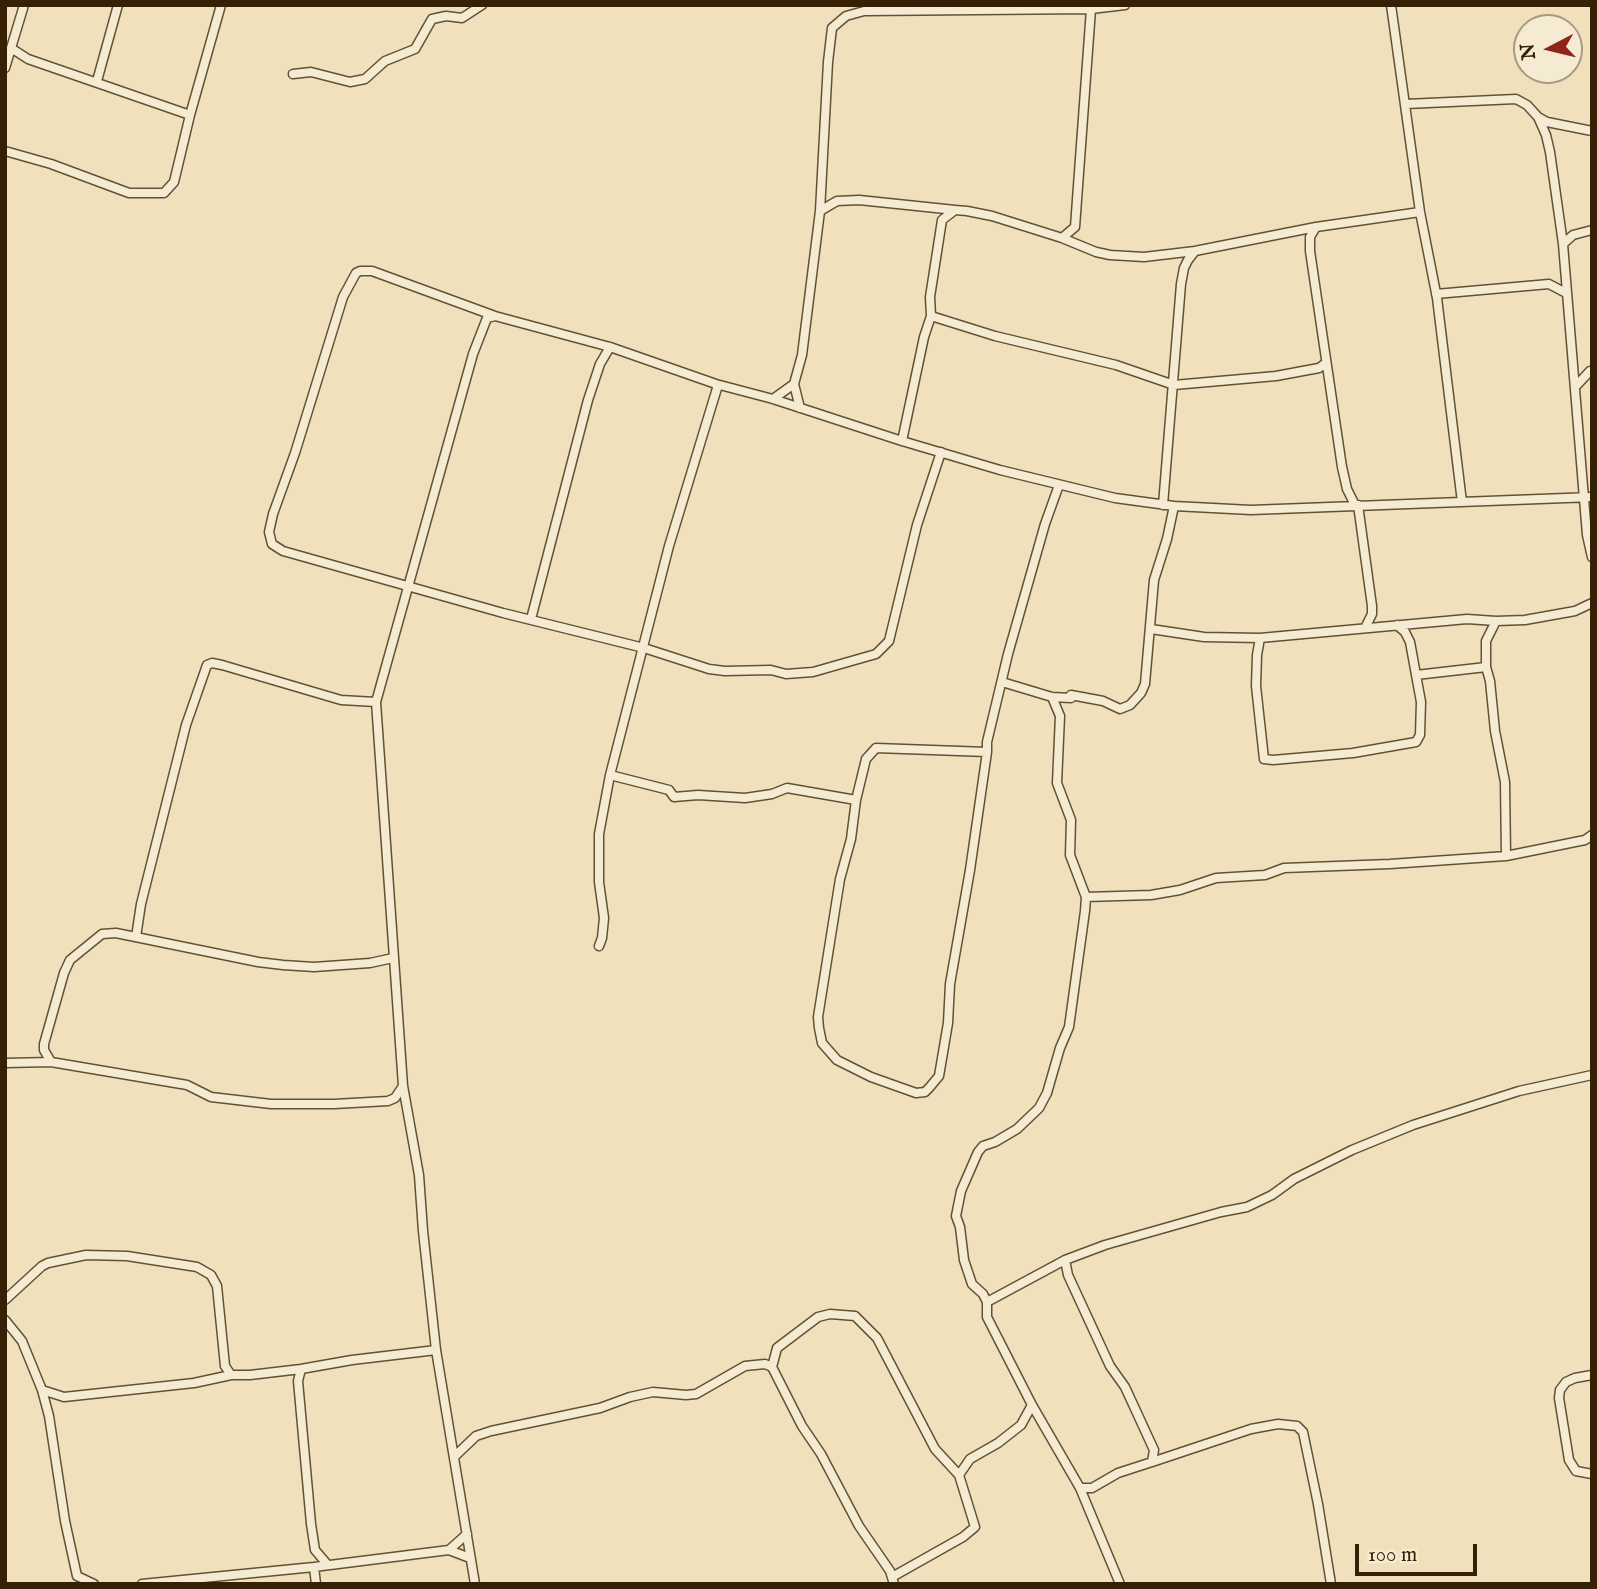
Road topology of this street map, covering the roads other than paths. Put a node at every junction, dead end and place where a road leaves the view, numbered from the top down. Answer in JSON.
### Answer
{"nodes":[{"id":1,"x":24,"y":5,"type":"edge"},
{"id":2,"x":118,"y":5,"type":"edge"},
{"id":3,"x":221,"y":5,"type":"edge"},
{"id":4,"x":482,"y":5,"type":"edge"},
{"id":5,"x":1125,"y":5,"type":"edge"},
{"id":6,"x":1391,"y":5,"type":"edge"},
{"id":7,"x":1049,"y":6,"type":"edge"},
{"id":8,"x":1091,"y":9,"type":"junction"},
{"id":9,"x":11,"y":48,"type":"junction"},
{"id":10,"x":19,"y":55,"type":"junction"},
{"id":11,"x":6,"y":63,"type":"edge"},
{"id":12,"x":293,"y":74,"type":"dead end"},
{"id":13,"x":97,"y":81,"type":"junction"},
{"id":14,"x":1406,"y":104,"type":"junction"},
{"id":15,"x":190,"y":115,"type":"junction"},
{"id":16,"x":1538,"y":117,"type":"junction"},
{"id":17,"x":1592,"y":131,"type":"edge"},
{"id":18,"x":5,"y":151,"type":"edge"},
{"id":19,"x":821,"y":190,"type":"junction"},
{"id":20,"x":837,"y":201,"type":"junction"},
{"id":21,"x":936,"y":208,"type":"junction"},
{"id":22,"x":955,"y":210,"type":"junction"},
{"id":23,"x":820,"y":211,"type":"junction"},
{"id":24,"x":1420,"y":212,"type":"junction"},
{"id":25,"x":942,"y":220,"type":"junction"},
{"id":26,"x":1075,"y":227,"type":"junction"},
{"id":27,"x":1315,"y":227,"type":"junction"},
{"id":28,"x":1592,"y":230,"type":"edge"},
{"id":29,"x":1062,"y":237,"type":"junction"},
{"id":30,"x":1563,"y":244,"type":"junction"},
{"id":31,"x":1081,"y":246,"type":"junction"},
{"id":32,"x":1195,"y":251,"type":"junction"},
{"id":33,"x":1566,"y":293,"type":"junction"},
{"id":34,"x":1436,"y":294,"type":"junction"},
{"id":35,"x":495,"y":316,"type":"junction"},
{"id":36,"x":931,"y":316,"type":"junction"},
{"id":37,"x":610,"y":347,"type":"junction"},
{"id":38,"x":1574,"y":361,"type":"junction"},
{"id":39,"x":1322,"y":365,"type":"junction"},
{"id":40,"x":1591,"y":371,"type":"edge"},
{"id":41,"x":719,"y":384,"type":"junction"},
{"id":42,"x":794,"y":384,"type":"junction"},
{"id":43,"x":1174,"y":384,"type":"junction"},
{"id":44,"x":1576,"y":386,"type":"junction"},
{"id":45,"x":773,"y":400,"type":"junction"},
{"id":46,"x":800,"y":408,"type":"junction"},
{"id":47,"x":902,"y":441,"type":"junction"},
{"id":48,"x":941,"y":452,"type":"junction"},
{"id":49,"x":1059,"y":485,"type":"junction"},
{"id":50,"x":1589,"y":497,"type":"edge"},
{"id":51,"x":1462,"y":502,"type":"junction"},
{"id":52,"x":1163,"y":505,"type":"junction"},
{"id":53,"x":1357,"y":505,"type":"junction"},
{"id":54,"x":1174,"y":506,"type":"junction"},
{"id":55,"x":1592,"y":557,"type":"edge"},
{"id":56,"x":409,"y":587,"type":"junction"},
{"id":57,"x":1592,"y":603,"type":"edge"},
{"id":58,"x":1372,"y":614,"type":"junction"},
{"id":59,"x":531,"y":619,"type":"junction"},
{"id":60,"x":1496,"y":621,"type":"junction"},
{"id":61,"x":1419,"y":623,"type":"junction"},
{"id":62,"x":1397,"y":625,"type":"junction"},
{"id":63,"x":1382,"y":626,"type":"junction"},
{"id":64,"x":1365,"y":628,"type":"junction"},
{"id":65,"x":1151,"y":629,"type":"junction"},
{"id":66,"x":1261,"y":638,"type":"junction"},
{"id":67,"x":1410,"y":642,"type":"junction"},
{"id":68,"x":644,"y":648,"type":"junction"},
{"id":69,"x":1486,"y":667,"type":"junction"},
{"id":70,"x":1416,"y":675,"type":"junction"},
{"id":71,"x":1002,"y":681,"type":"junction"},
{"id":72,"x":1052,"y":697,"type":"junction"},
{"id":73,"x":376,"y":702,"type":"junction"},
{"id":74,"x":987,"y":752,"type":"junction"},
{"id":75,"x":610,"y":775,"type":"junction"},
{"id":76,"x":856,"y":800,"type":"junction"},
{"id":77,"x":1592,"y":835,"type":"edge"},
{"id":78,"x":1506,"y":856,"type":"junction"},
{"id":79,"x":1086,"y":897,"type":"junction"},
{"id":80,"x":136,"y":937,"type":"junction"},
{"id":81,"x":599,"y":946,"type":"dead end"},
{"id":82,"x":393,"y":958,"type":"junction"},
{"id":83,"x":51,"y":1062,"type":"junction"},
{"id":84,"x":5,"y":1063,"type":"edge"},
{"id":85,"x":1592,"y":1075,"type":"edge"},
{"id":86,"x":403,"y":1086,"type":"junction"},
{"id":87,"x":1065,"y":1260,"type":"junction"},
{"id":88,"x":5,"y":1300,"type":"edge"},
{"id":89,"x":987,"y":1302,"type":"junction"},
{"id":90,"x":5,"y":1320,"type":"edge"},
{"id":91,"x":436,"y":1350,"type":"junction"},
{"id":92,"x":772,"y":1367,"type":"junction"},
{"id":93,"x":301,"y":1369,"type":"junction"},
{"id":94,"x":231,"y":1375,"type":"junction"},
{"id":95,"x":1592,"y":1375,"type":"edge"},
{"id":96,"x":42,"y":1390,"type":"junction"},
{"id":97,"x":1032,"y":1405,"type":"junction"},
{"id":98,"x":455,"y":1456,"type":"junction"},
{"id":99,"x":1152,"y":1462,"type":"junction"},
{"id":100,"x":1592,"y":1474,"type":"edge"},
{"id":101,"x":959,"y":1475,"type":"junction"},
{"id":102,"x":1080,"y":1489,"type":"junction"},
{"id":103,"x":467,"y":1534,"type":"junction"},
{"id":104,"x":449,"y":1550,"type":"junction"},
{"id":105,"x":317,"y":1553,"type":"junction"},
{"id":106,"x":470,"y":1558,"type":"junction"},
{"id":107,"x":327,"y":1564,"type":"junction"},
{"id":108,"x":311,"y":1568,"type":"junction"},
{"id":109,"x":77,"y":1580,"type":"edge"},
{"id":110,"x":893,"y":1581,"type":"edge"},
{"id":111,"x":94,"y":1584,"type":"edge"},
{"id":112,"x":142,"y":1584,"type":"edge"},
{"id":113,"x":316,"y":1584,"type":"edge"},
{"id":114,"x":475,"y":1584,"type":"edge"},
{"id":115,"x":1120,"y":1584,"type":"edge"},
{"id":116,"x":1331,"y":1584,"type":"edge"}],
"edges":[{"from":1,"to":9,"type":"street"},
{"from":2,"to":13,"type":"street"},
{"from":3,"to":15,"type":"street"},
{"from":4,"to":12,"type":"street"},
{"from":5,"to":8,"type":"street"},
{"from":6,"to":14,"type":"street"},
{"from":7,"to":8,"type":"street"},
{"from":7,"to":19,"type":"street"},
{"from":8,"to":26,"type":"street"},
{"from":9,"to":10,"type":"street"},
{"from":9,"to":11,"type":"street"},
{"from":10,"to":11,"type":"street"},
{"from":10,"to":13,"type":"street"},
{"from":13,"to":15,"type":"street"},
{"from":14,"to":16,"type":"street"},
{"from":14,"to":24,"type":"street"},
{"from":15,"to":18,"type":"street"},
{"from":16,"to":17,"type":"street"},
{"from":16,"to":30,"type":"street"},
{"from":19,"to":20,"type":"street"},
{"from":19,"to":23,"type":"street"},
{"from":20,"to":21,"type":"street"},
{"from":20,"to":23,"type":"street"},
{"from":21,"to":22,"type":"street"},
{"from":21,"to":25,"type":"street"},
{"from":22,"to":25,"type":"street"},
{"from":22,"to":29,"type":"street"},
{"from":23,"to":42,"type":"street"},
{"from":24,"to":27,"type":"street"},
{"from":24,"to":34,"type":"street"},
{"from":25,"to":36,"type":"street"},
{"from":26,"to":29,"type":"street"},
{"from":26,"to":31,"type":"street"},
{"from":27,"to":32,"type":"street"},
{"from":27,"to":39,"type":"street"},
{"from":28,"to":30,"type":"street"},
{"from":29,"to":31,"type":"street"},
{"from":30,"to":33,"type":"street"},
{"from":31,"to":32,"type":"street"},
{"from":32,"to":43,"type":"street"},
{"from":33,"to":34,"type":"street"},
{"from":33,"to":38,"type":"street"},
{"from":34,"to":51,"type":"street"},
{"from":35,"to":37,"type":"street"},
{"from":35,"to":56,"type":"street"},
{"from":35,"to":56,"type":"street"},
{"from":36,"to":43,"type":"street"},
{"from":36,"to":47,"type":"street"},
{"from":37,"to":41,"type":"street"},
{"from":37,"to":59,"type":"street"},
{"from":38,"to":40,"type":"street"},
{"from":38,"to":44,"type":"street"},
{"from":39,"to":43,"type":"street"},
{"from":39,"to":53,"type":"street"},
{"from":40,"to":44,"type":"street"},
{"from":41,"to":45,"type":"street"},
{"from":41,"to":68,"type":"street"},
{"from":42,"to":45,"type":"street"},
{"from":42,"to":46,"type":"street"},
{"from":43,"to":52,"type":"street"},
{"from":44,"to":50,"type":"street"},
{"from":45,"to":46,"type":"street"},
{"from":46,"to":47,"type":"street"},
{"from":47,"to":48,"type":"street"},
{"from":48,"to":49,"type":"street"},
{"from":48,"to":68,"type":"street"},
{"from":49,"to":52,"type":"street"},
{"from":49,"to":71,"type":"street"},
{"from":50,"to":51,"type":"street"},
{"from":50,"to":55,"type":"street"},
{"from":51,"to":53,"type":"street"},
{"from":52,"to":54,"type":"street"},
{"from":53,"to":54,"type":"street"},
{"from":53,"to":58,"type":"street"},
{"from":54,"to":65,"type":"street"},
{"from":56,"to":59,"type":"street"},
{"from":56,"to":73,"type":"street"},
{"from":57,"to":60,"type":"street"},
{"from":58,"to":63,"type":"street"},
{"from":58,"to":64,"type":"street"},
{"from":59,"to":68,"type":"street"},
{"from":60,"to":61,"type":"street"},
{"from":60,"to":69,"type":"street"},
{"from":61,"to":62,"type":"street"},
{"from":61,"to":67,"type":"street"},
{"from":62,"to":63,"type":"street"},
{"from":62,"to":67,"type":"street"},
{"from":63,"to":64,"type":"street"},
{"from":64,"to":66,"type":"street"},
{"from":65,"to":66,"type":"street"},
{"from":65,"to":72,"type":"street"},
{"from":66,"to":70,"type":"street"},
{"from":67,"to":70,"type":"street"},
{"from":68,"to":75,"type":"street"},
{"from":69,"to":70,"type":"street"},
{"from":69,"to":78,"type":"street"},
{"from":71,"to":72,"type":"street"},
{"from":71,"to":74,"type":"street"},
{"from":72,"to":79,"type":"street"},
{"from":73,"to":80,"type":"street"},
{"from":73,"to":82,"type":"street"},
{"from":74,"to":76,"type":"street"},
{"from":74,"to":76,"type":"street"},
{"from":75,"to":76,"type":"street"},
{"from":75,"to":81,"type":"street"},
{"from":77,"to":78,"type":"street"},
{"from":78,"to":79,"type":"street"},
{"from":79,"to":89,"type":"street"},
{"from":80,"to":82,"type":"street"},
{"from":80,"to":83,"type":"street"},
{"from":82,"to":86,"type":"street"},
{"from":83,"to":84,"type":"street"},
{"from":83,"to":86,"type":"street"},
{"from":85,"to":87,"type":"street"},
{"from":86,"to":91,"type":"street"},
{"from":87,"to":89,"type":"street"},
{"from":87,"to":99,"type":"street"},
{"from":88,"to":94,"type":"street"},
{"from":89,"to":97,"type":"street"},
{"from":90,"to":96,"type":"street"},
{"from":91,"to":93,"type":"street"},
{"from":91,"to":98,"type":"street"},
{"from":92,"to":98,"type":"street"},
{"from":92,"to":101,"type":"street"},
{"from":92,"to":110,"type":"street"},
{"from":93,"to":94,"type":"street"},
{"from":93,"to":105,"type":"street"},
{"from":94,"to":96,"type":"street"},
{"from":95,"to":100,"type":"street"},
{"from":96,"to":109,"type":"street"},
{"from":97,"to":101,"type":"street"},
{"from":97,"to":102,"type":"street"},
{"from":98,"to":103,"type":"street"},
{"from":99,"to":102,"type":"street"},
{"from":99,"to":116,"type":"street"},
{"from":101,"to":110,"type":"street"},
{"from":102,"to":115,"type":"street"},
{"from":103,"to":104,"type":"street"},
{"from":103,"to":106,"type":"street"},
{"from":104,"to":106,"type":"street"},
{"from":104,"to":107,"type":"street"},
{"from":105,"to":107,"type":"street"},
{"from":105,"to":108,"type":"street"},
{"from":106,"to":114,"type":"street"},
{"from":107,"to":108,"type":"street"},
{"from":108,"to":112,"type":"street"},
{"from":108,"to":113,"type":"street"},
{"from":109,"to":111,"type":"street"}]}
